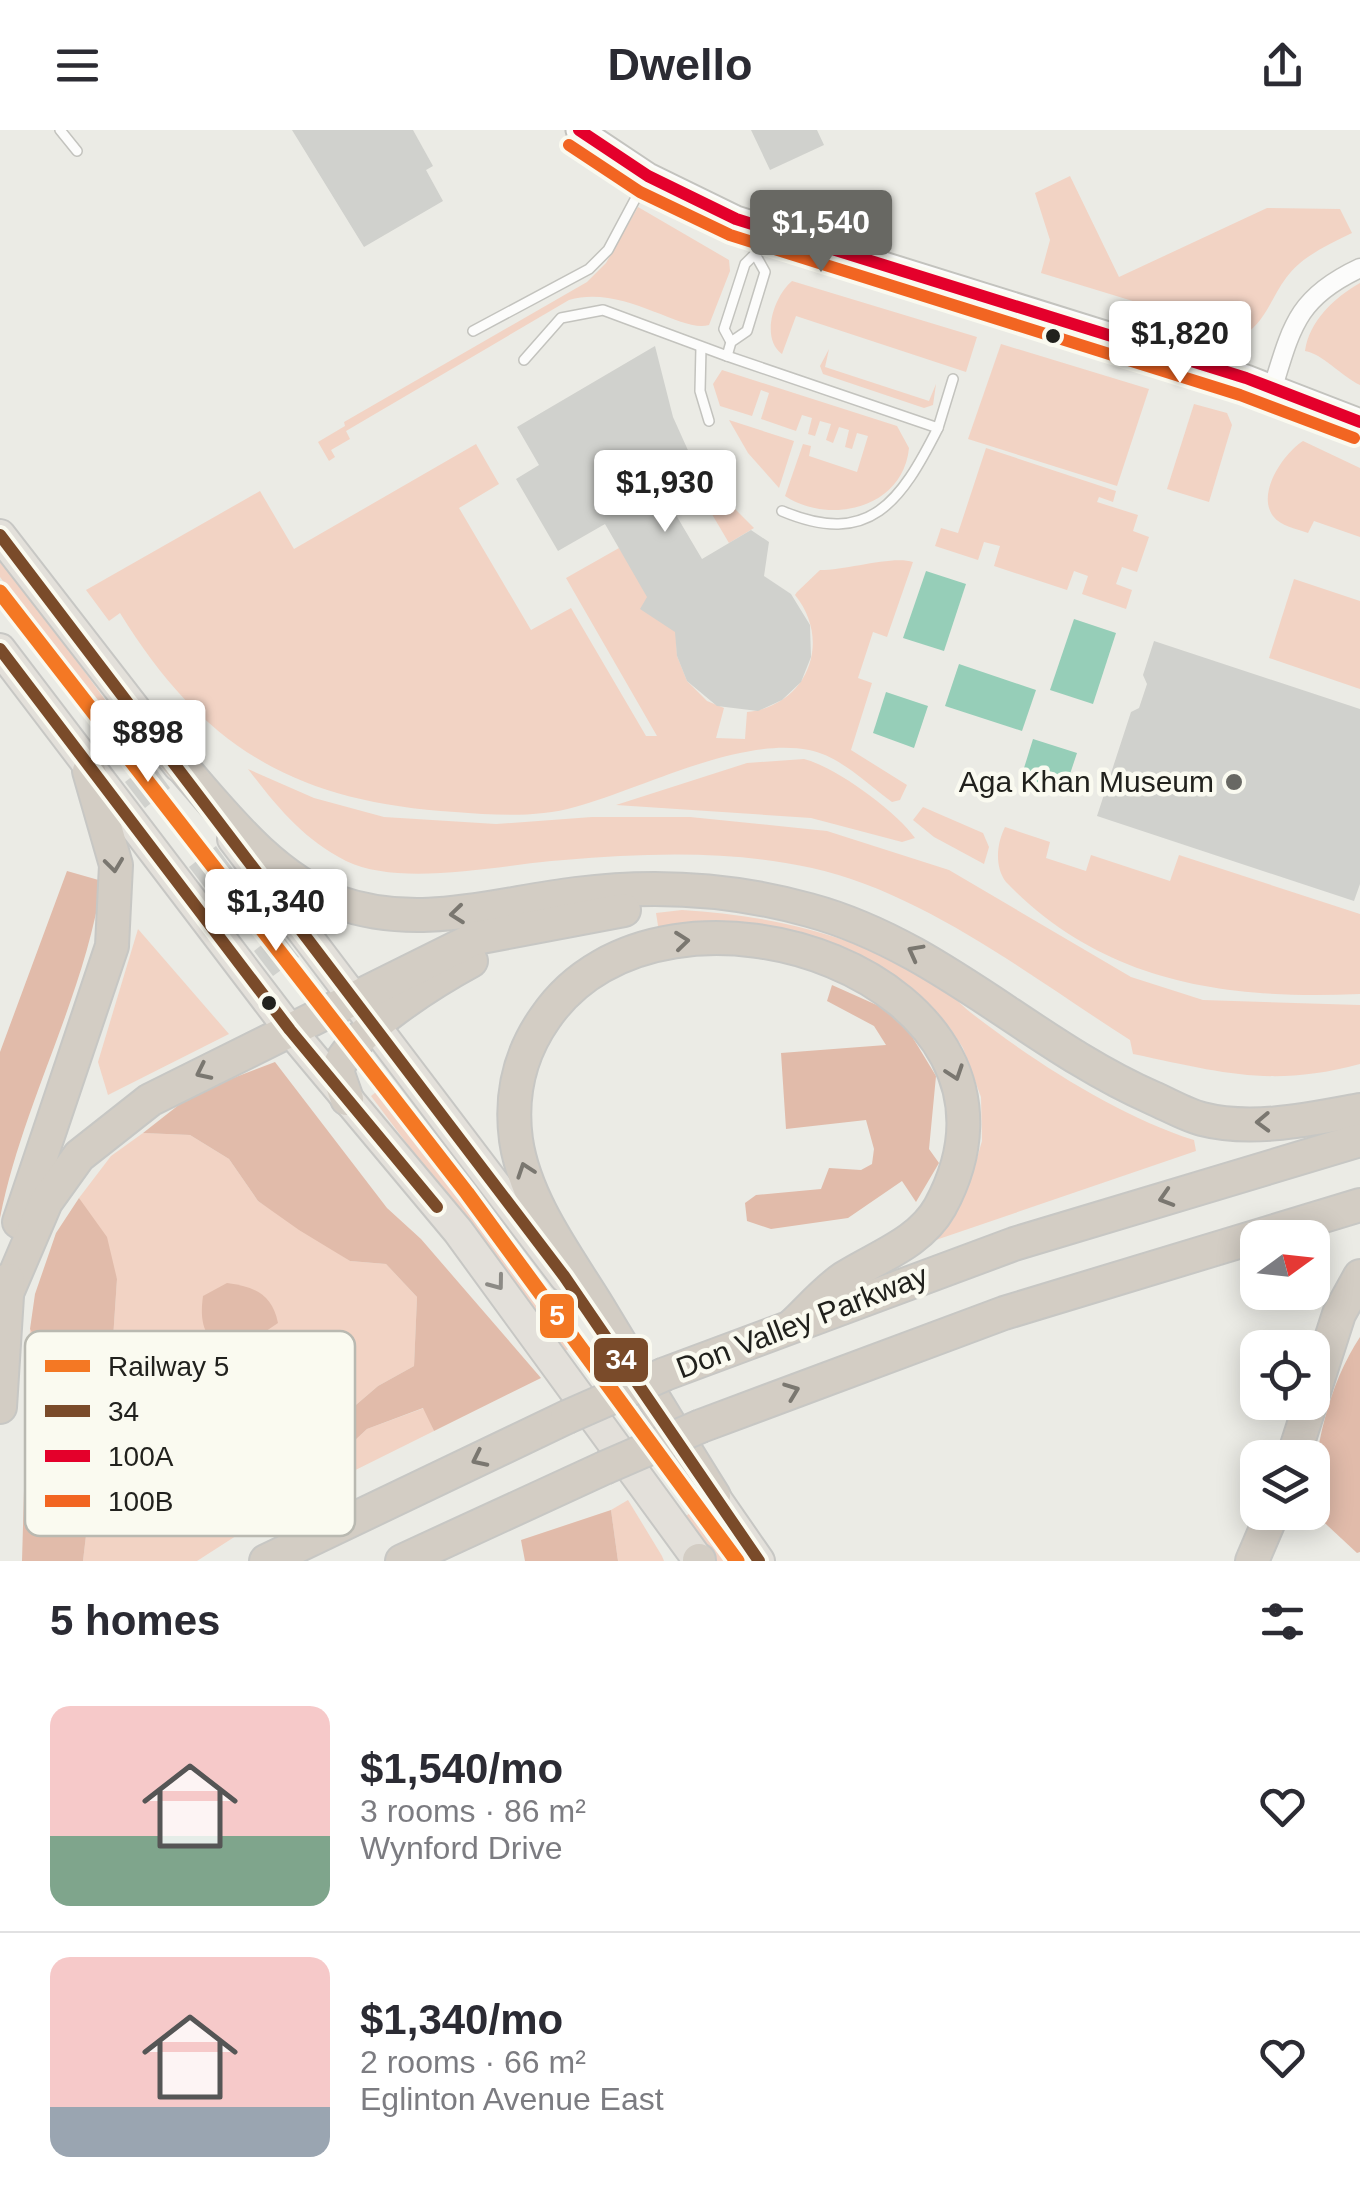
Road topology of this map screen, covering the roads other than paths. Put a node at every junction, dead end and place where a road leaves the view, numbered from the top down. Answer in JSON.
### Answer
{"nodes":[{"id":1,"x":60,"y":130,"type":"edge"},
{"id":2,"x":580,"y":130,"type":"edge"},
{"id":3,"x":77,"y":151,"type":"dead end"},
{"id":4,"x":648,"y":176,"type":"junction"},
{"id":5,"x":763,"y":228,"type":"junction"},
{"id":6,"x":755,"y":254,"type":"junction"},
{"id":7,"x":1360,"y":268,"type":"edge"},
{"id":8,"x":472,"y":331,"type":"dead end"},
{"id":9,"x":731,"y":342,"type":"junction"},
{"id":10,"x":701,"y":347,"type":"junction"},
{"id":11,"x":727,"y":356,"type":"junction"},
{"id":12,"x":524,"y":360,"type":"dead end"},
{"id":13,"x":952,"y":378,"type":"dead end"},
{"id":14,"x":1272,"y":386,"type":"junction"},
{"id":15,"x":709,"y":421,"type":"dead end"},
{"id":16,"x":1360,"y":422,"type":"edge"},
{"id":17,"x":938,"y":428,"type":"junction"},
{"id":18,"x":782,"y":511,"type":"dead end"},
{"id":19,"x":0,"y":535,"type":"edge"},
{"id":20,"x":0,"y":650,"type":"edge"},
{"id":21,"x":164,"y":746,"type":"junction"},
{"id":22,"x":90,"y":770,"type":"junction"},
{"id":23,"x":727,"y":893,"type":"junction"},
{"id":24,"x":546,"y":922,"type":"junction"},
{"id":25,"x":352,"y":998,"type":"junction"},
{"id":26,"x":375,"y":1028,"type":"junction"},
{"id":27,"x":290,"y":1030,"type":"junction"},
{"id":28,"x":347,"y":1099,"type":"junction"},
{"id":29,"x":1360,"y":1110,"type":"edge"},
{"id":30,"x":1360,"y":1140,"type":"edge"},
{"id":31,"x":1360,"y":1204,"type":"edge"},
{"id":32,"x":1360,"y":1276,"type":"edge"},
{"id":33,"x":6,"y":1298,"type":"junction"},
{"id":34,"x":794,"y":1324,"type":"junction"},
{"id":35,"x":1330,"y":1345,"type":"edge"},
{"id":36,"x":0,"y":1407,"type":"edge"},
{"id":37,"x":604,"y":1468,"type":"junction"},
{"id":38,"x":714,"y":1496,"type":"junction"},
{"id":39,"x":355,"y":1518,"type":"edge"},
{"id":40,"x":1265,"y":1530,"type":"edge"},
{"id":41,"x":318,"y":1536,"type":"edge"},
{"id":42,"x":1253,"y":1559,"type":"edge"},
{"id":43,"x":266,"y":1561,"type":"edge"},
{"id":44,"x":402,"y":1561,"type":"edge"},
{"id":45,"x":460,"y":1561,"type":"edge"},
{"id":46,"x":699,"y":1561,"type":"edge"},
{"id":47,"x":759,"y":1561,"type":"edge"}],
"edges":[{"from":1,"to":3,"type":"lane"},
{"from":2,"to":4,"type":"street"},
{"from":4,"to":5,"type":"street"},
{"from":4,"to":8,"type":"lane"},
{"from":5,"to":6,"type":"lane"},
{"from":5,"to":14,"type":"street"},
{"from":6,"to":9,"type":"lane"},
{"from":6,"to":9,"type":"lane"},
{"from":7,"to":14,"type":"street"},
{"from":9,"to":11,"type":"lane"},
{"from":10,"to":11,"type":"lane"},
{"from":10,"to":12,"type":"lane"},
{"from":10,"to":15,"type":"lane"},
{"from":11,"to":17,"type":"lane"},
{"from":13,"to":17,"type":"lane"},
{"from":14,"to":16,"type":"street"},
{"from":17,"to":18,"type":"lane"},
{"from":19,"to":21,"type":"main road"},
{"from":20,"to":22,"type":"main road"},
{"from":23,"to":21,"type":"highway","one_way":true},
{"from":21,"to":25,"type":"main road"},
{"from":22,"to":27,"type":"main road"},
{"from":22,"to":33,"type":"highway","one_way":true},
{"from":23,"to":24,"type":"highway"},
{"from":29,"to":23,"type":"highway","one_way":true},
{"from":24,"to":25,"type":"highway"},
{"from":24,"to":26,"type":"highway"},
{"from":25,"to":26,"type":"main road"},
{"from":25,"to":27,"type":"highway"},
{"from":26,"to":28,"type":"highway"},
{"from":26,"to":38,"type":"main road"},
{"from":27,"to":28,"type":"main road"},
{"from":27,"to":33,"type":"highway","one_way":true},
{"from":28,"to":46,"type":"main road","one_way":true},
{"from":30,"to":34,"type":"highway","name":"Don Valley Parkway","one_way":true},
{"from":37,"to":31,"type":"highway","name":"Don Valley Parkway","one_way":true,"bridge":true},
{"from":32,"to":35,"type":"highway"},
{"from":33,"to":36,"type":"highway"},
{"from":38,"to":34,"type":"highway","one_way":true},
{"from":34,"to":39,"type":"highway","name":"Don Valley Parkway","one_way":true,"bridge":true},
{"from":37,"to":44,"type":"highway","name":"Don Valley Parkway"},
{"from":37,"to":45,"type":"highway"},
{"from":38,"to":47,"type":"main road"},
{"from":40,"to":42,"type":"highway"},
{"from":41,"to":43,"type":"highway","name":"Don Valley Parkway","one_way":true,"bridge":true}]}
